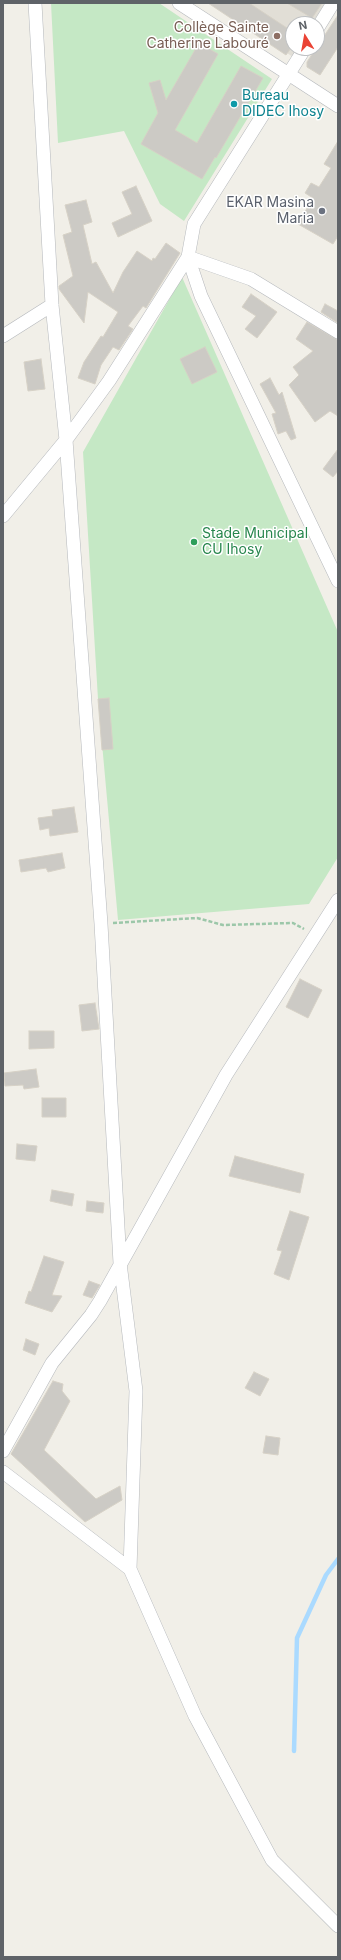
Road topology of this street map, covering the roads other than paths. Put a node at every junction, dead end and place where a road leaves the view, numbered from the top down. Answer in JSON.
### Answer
{"nodes":[{"id":1,"x":35,"y":3,"type":"edge"},
{"id":2,"x":179,"y":3,"type":"edge"},
{"id":3,"x":332,"y":3,"type":"edge"},
{"id":4,"x":324,"y":16,"type":"edge"},
{"id":5,"x":300,"y":56,"type":"edge"},
{"id":6,"x":289,"y":75,"type":"junction"},
{"id":7,"x":338,"y":106,"type":"edge"},
{"id":8,"x":188,"y":257,"type":"junction"},
{"id":9,"x":52,"y":305,"type":"junction"},
{"id":10,"x":338,"y":332,"type":"edge"},
{"id":11,"x":3,"y":336,"type":"edge"},
{"id":12,"x":66,"y":440,"type":"junction"},
{"id":13,"x":3,"y":516,"type":"edge"},
{"id":14,"x":338,"y":581,"type":"edge"},
{"id":15,"x":338,"y":900,"type":"edge"},
{"id":16,"x":120,"y":1263,"type":"junction"},
{"id":17,"x":3,"y":1451,"type":"edge"},
{"id":18,"x":3,"y":1472,"type":"edge"},
{"id":19,"x":130,"y":1569,"type":"junction"},
{"id":20,"x":338,"y":1926,"type":"edge"}],
"edges":[{"from":1,"to":9,"type":"street"},
{"from":2,"to":6,"type":"street"},
{"from":3,"to":4,"type":"street"},
{"from":5,"to":6,"type":"street"},
{"from":6,"to":7,"type":"street"},
{"from":6,"to":8,"type":"street"},
{"from":8,"to":10,"type":"street"},
{"from":8,"to":12,"type":"street"},
{"from":8,"to":14,"type":"street"},
{"from":9,"to":11,"type":"street"},
{"from":9,"to":12,"type":"street"},
{"from":12,"to":13,"type":"street"},
{"from":12,"to":16,"type":"street"},
{"from":15,"to":16,"type":"street"},
{"from":16,"to":17,"type":"street"},
{"from":16,"to":19,"type":"street"},
{"from":18,"to":19,"type":"street"},
{"from":19,"to":20,"type":"street"}]}
